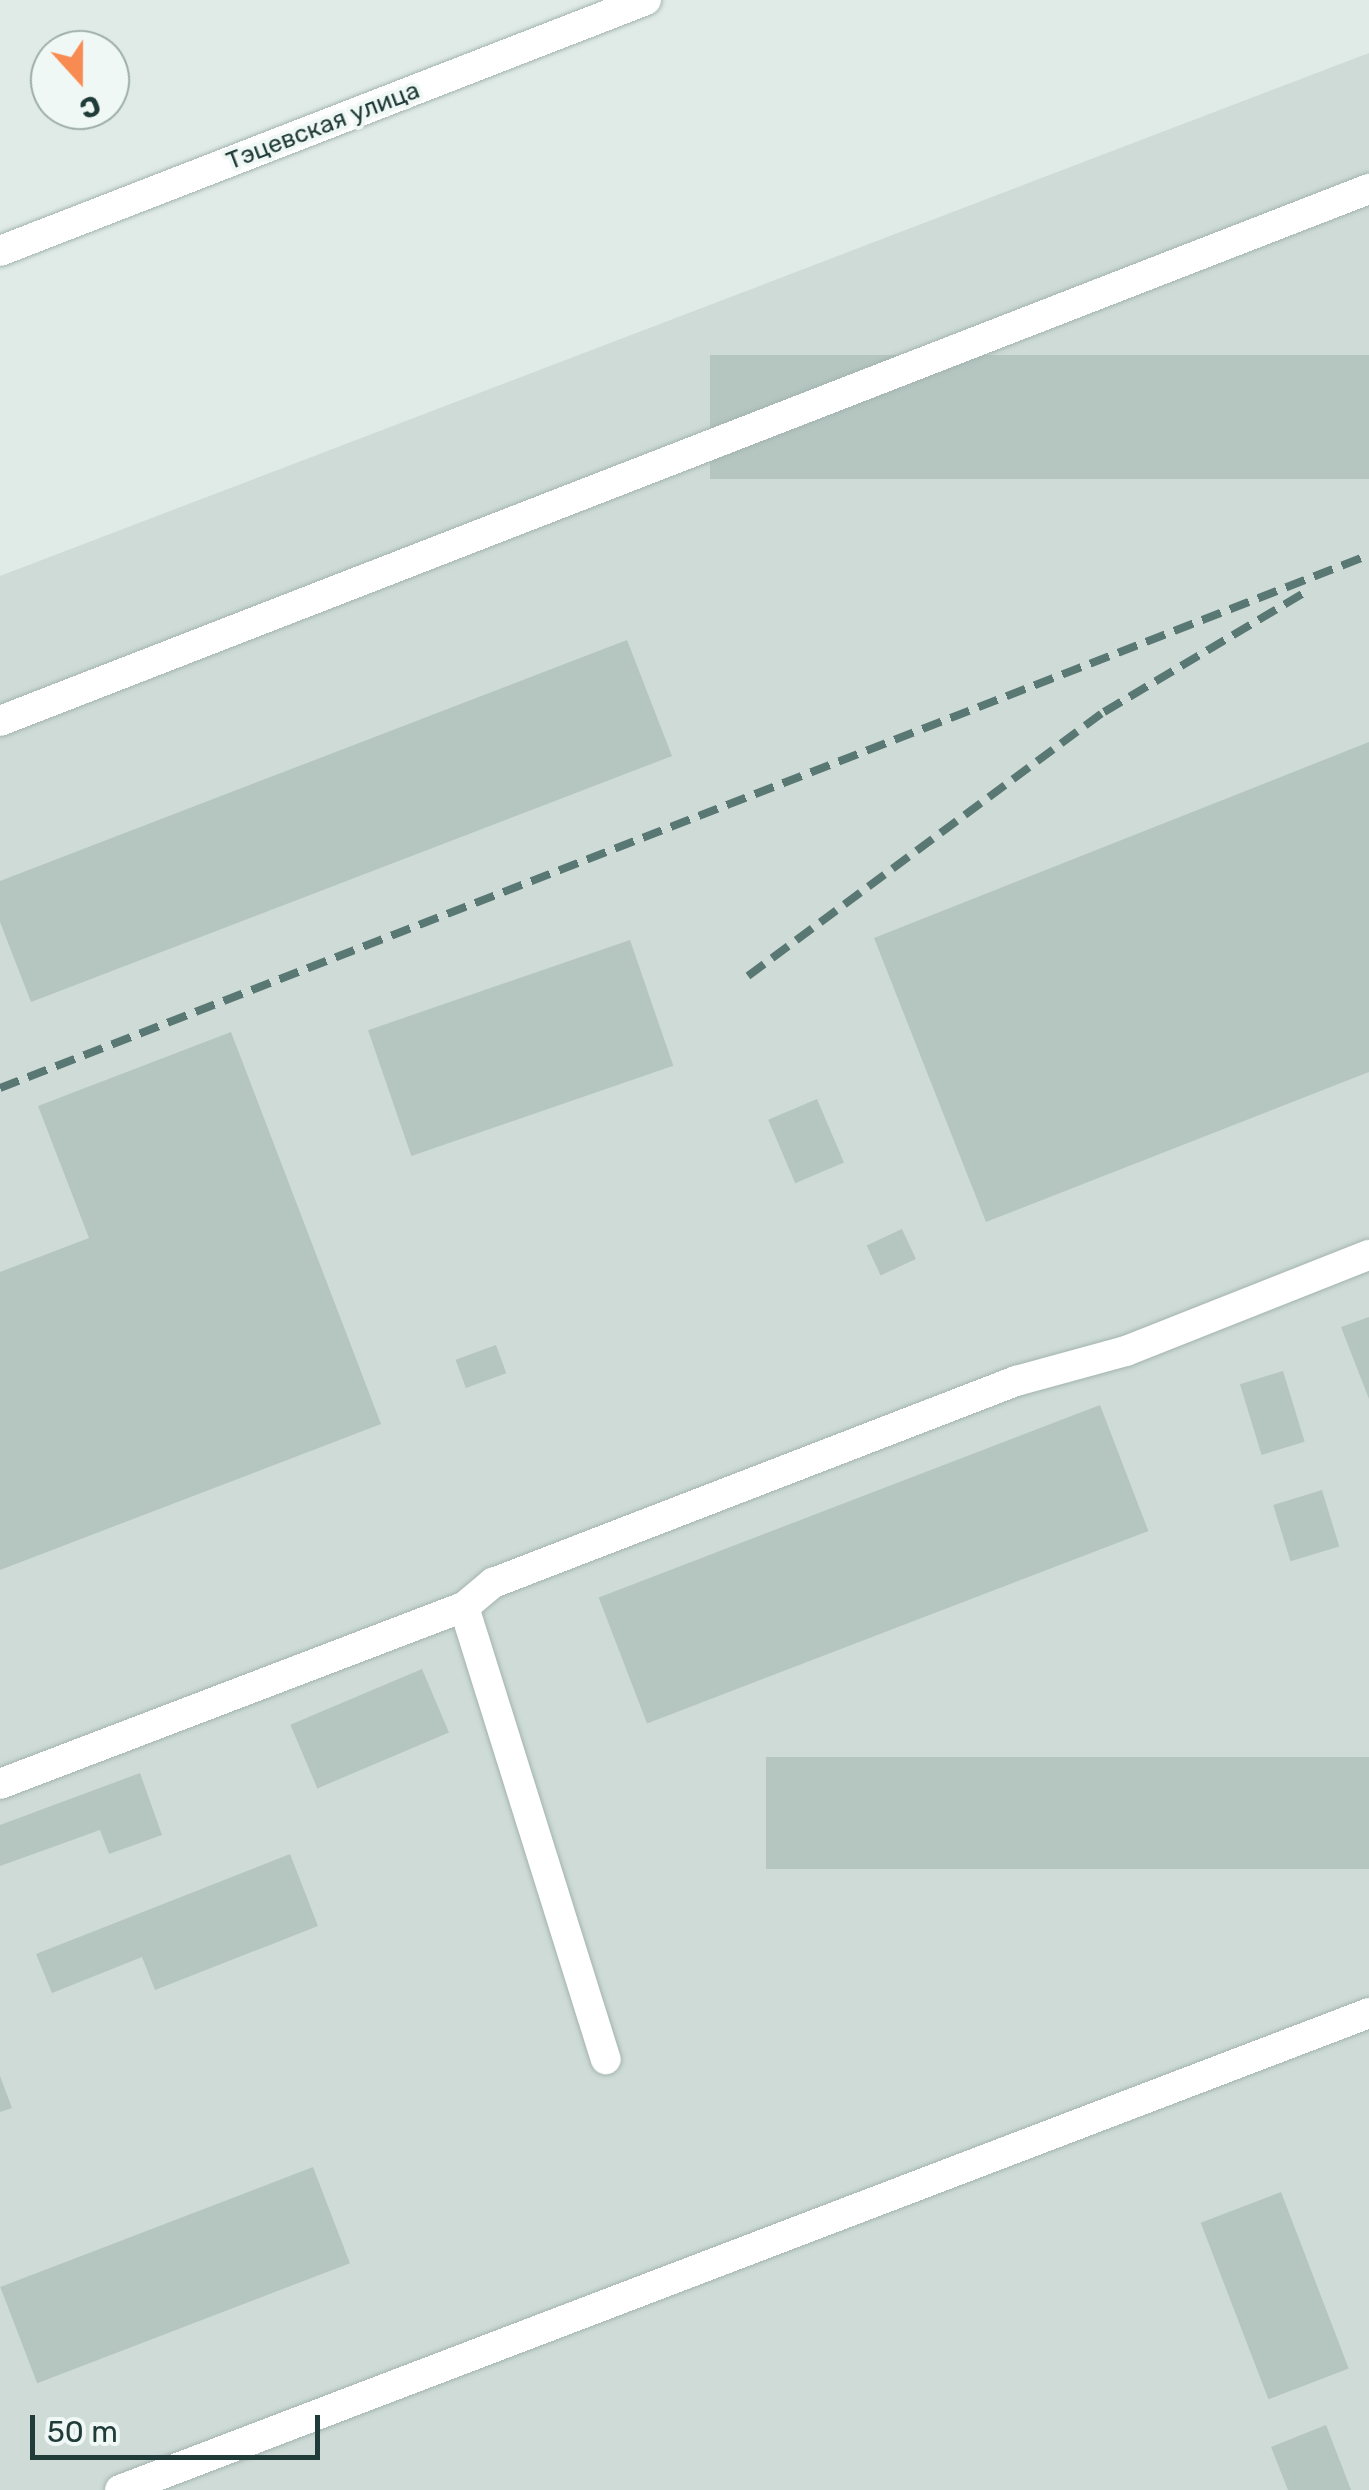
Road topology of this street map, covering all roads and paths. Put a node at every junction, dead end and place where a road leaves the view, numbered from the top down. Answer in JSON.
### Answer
{"nodes":[{"id":1,"x":646,"y":0,"type":"edge"},
{"id":2,"x":1369,"y":189,"type":"edge"},
{"id":3,"x":0,"y":251,"type":"edge"},
{"id":4,"x":0,"y":721,"type":"edge"},
{"id":5,"x":1369,"y":1255,"type":"edge"},
{"id":6,"x":464,"y":1607,"type":"junction"},
{"id":7,"x":0,"y":1784,"type":"edge"},
{"id":8,"x":1369,"y":2012,"type":"edge"},
{"id":9,"x":606,"y":2058,"type":"dead end"},
{"id":10,"x":120,"y":2490,"type":"edge"}],
"edges":[{"from":1,"to":3,"type":"street","name":"Тэцевская улица"},
{"from":2,"to":4,"type":"street"},
{"from":5,"to":6,"type":"street"},
{"from":6,"to":7,"type":"street"},
{"from":6,"to":9,"type":"street"},
{"from":8,"to":10,"type":"street"}]}
